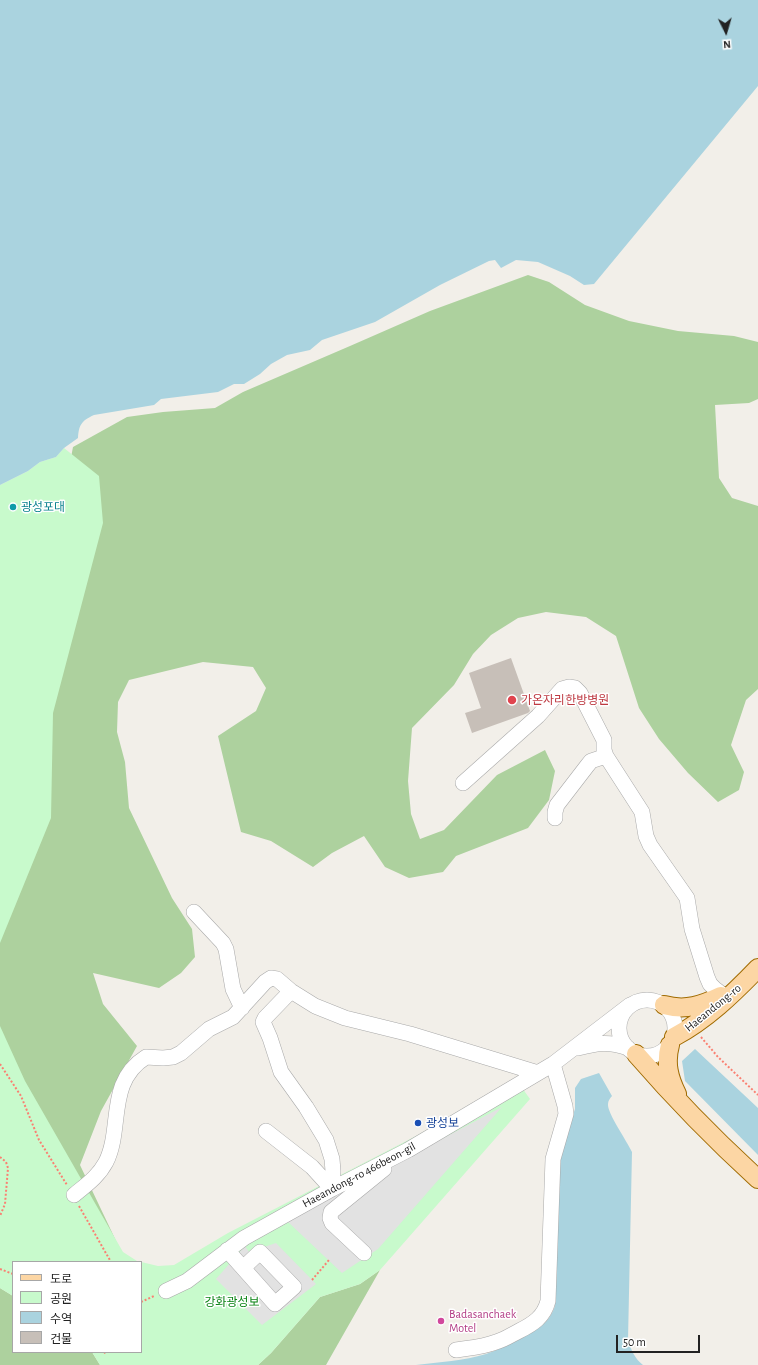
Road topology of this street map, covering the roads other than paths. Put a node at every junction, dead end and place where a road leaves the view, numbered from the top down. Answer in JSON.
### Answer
{"nodes":[{"id":1,"x":606,"y":756,"type":"junction"},
{"id":2,"x":463,"y":783,"type":"dead end"},
{"id":3,"x":555,"y":818,"type":"dead end"},
{"id":4,"x":194,"y":912,"type":"dead end"},
{"id":5,"x":754,"y":972,"type":"edge"},
{"id":6,"x":291,"y":991,"type":"junction"},
{"id":7,"x":723,"y":995,"type":"junction"},
{"id":8,"x":630,"y":1005,"type":"junction"},
{"id":9,"x":664,"y":1005,"type":"junction"},
{"id":10,"x":242,"y":1008,"type":"junction"},
{"id":11,"x":672,"y":1041,"type":"junction"},
{"id":12,"x":573,"y":1049,"type":"junction"},
{"id":13,"x":632,"y":1051,"type":"junction"},
{"id":14,"x":553,"y":1064,"type":"junction"},
{"id":15,"x":538,"y":1072,"type":"junction"},
{"id":16,"x":693,"y":1118,"type":"junction"},
{"id":17,"x":266,"y":1132,"type":"dead end"},
{"id":18,"x":408,"y":1150,"type":"junction"},
{"id":19,"x":758,"y":1179,"type":"edge"},
{"id":20,"x":332,"y":1189,"type":"junction"},
{"id":21,"x":74,"y":1195,"type":"road end"},
{"id":22,"x":227,"y":1250,"type":"junction"},
{"id":23,"x":364,"y":1253,"type":"dead end"},
{"id":24,"x":242,"y":1268,"type":"dead end"},
{"id":25,"x":166,"y":1291,"type":"dead end"},
{"id":26,"x":456,"y":1350,"type":"dead end"}],
"edges":[{"from":1,"to":2,"type":"street"},
{"from":1,"to":3,"type":"street"},
{"from":1,"to":7,"type":"street"},
{"from":4,"to":10,"type":"street"},
{"from":5,"to":7,"type":"main road","name":"Haeandong-ro"},
{"from":5,"to":11,"type":"main road","name":"Haeandong-ro"},
{"from":6,"to":10,"type":"street"},
{"from":6,"to":15,"type":"street"},
{"from":6,"to":20,"type":"street"},
{"from":7,"to":9,"type":"main road","name":"Haeandong-ro"},
{"from":8,"to":9,"type":"street"},
{"from":8,"to":12,"type":"street","name":"Haeandong-ro 466beon-gil"},
{"from":8,"to":13,"type":"street"},
{"from":9,"to":11,"type":"street"},
{"from":10,"to":21,"type":"street"},
{"from":11,"to":13,"type":"street"},
{"from":11,"to":16,"type":"main road"},
{"from":12,"to":13,"type":"street"},
{"from":12,"to":14,"type":"street","name":"Haeandong-ro 466beon-gil"},
{"from":13,"to":16,"type":"main road"},
{"from":14,"to":15,"type":"street","name":"Haeandong-ro 466beon-gil"},
{"from":14,"to":26,"type":"street"},
{"from":15,"to":18,"type":"street","name":"Haeandong-ro 466beon-gil"},
{"from":16,"to":19,"type":"main road"},
{"from":17,"to":20,"type":"street"},
{"from":18,"to":20,"type":"street","name":"Haeandong-ro 466beon-gil"},
{"from":18,"to":23,"type":"street"},
{"from":20,"to":22,"type":"street","name":"Haeandong-ro 466beon-gil"},
{"from":22,"to":24,"type":"street"},
{"from":22,"to":25,"type":"street","name":"Haeandong-ro 466beon-gil"}]}
